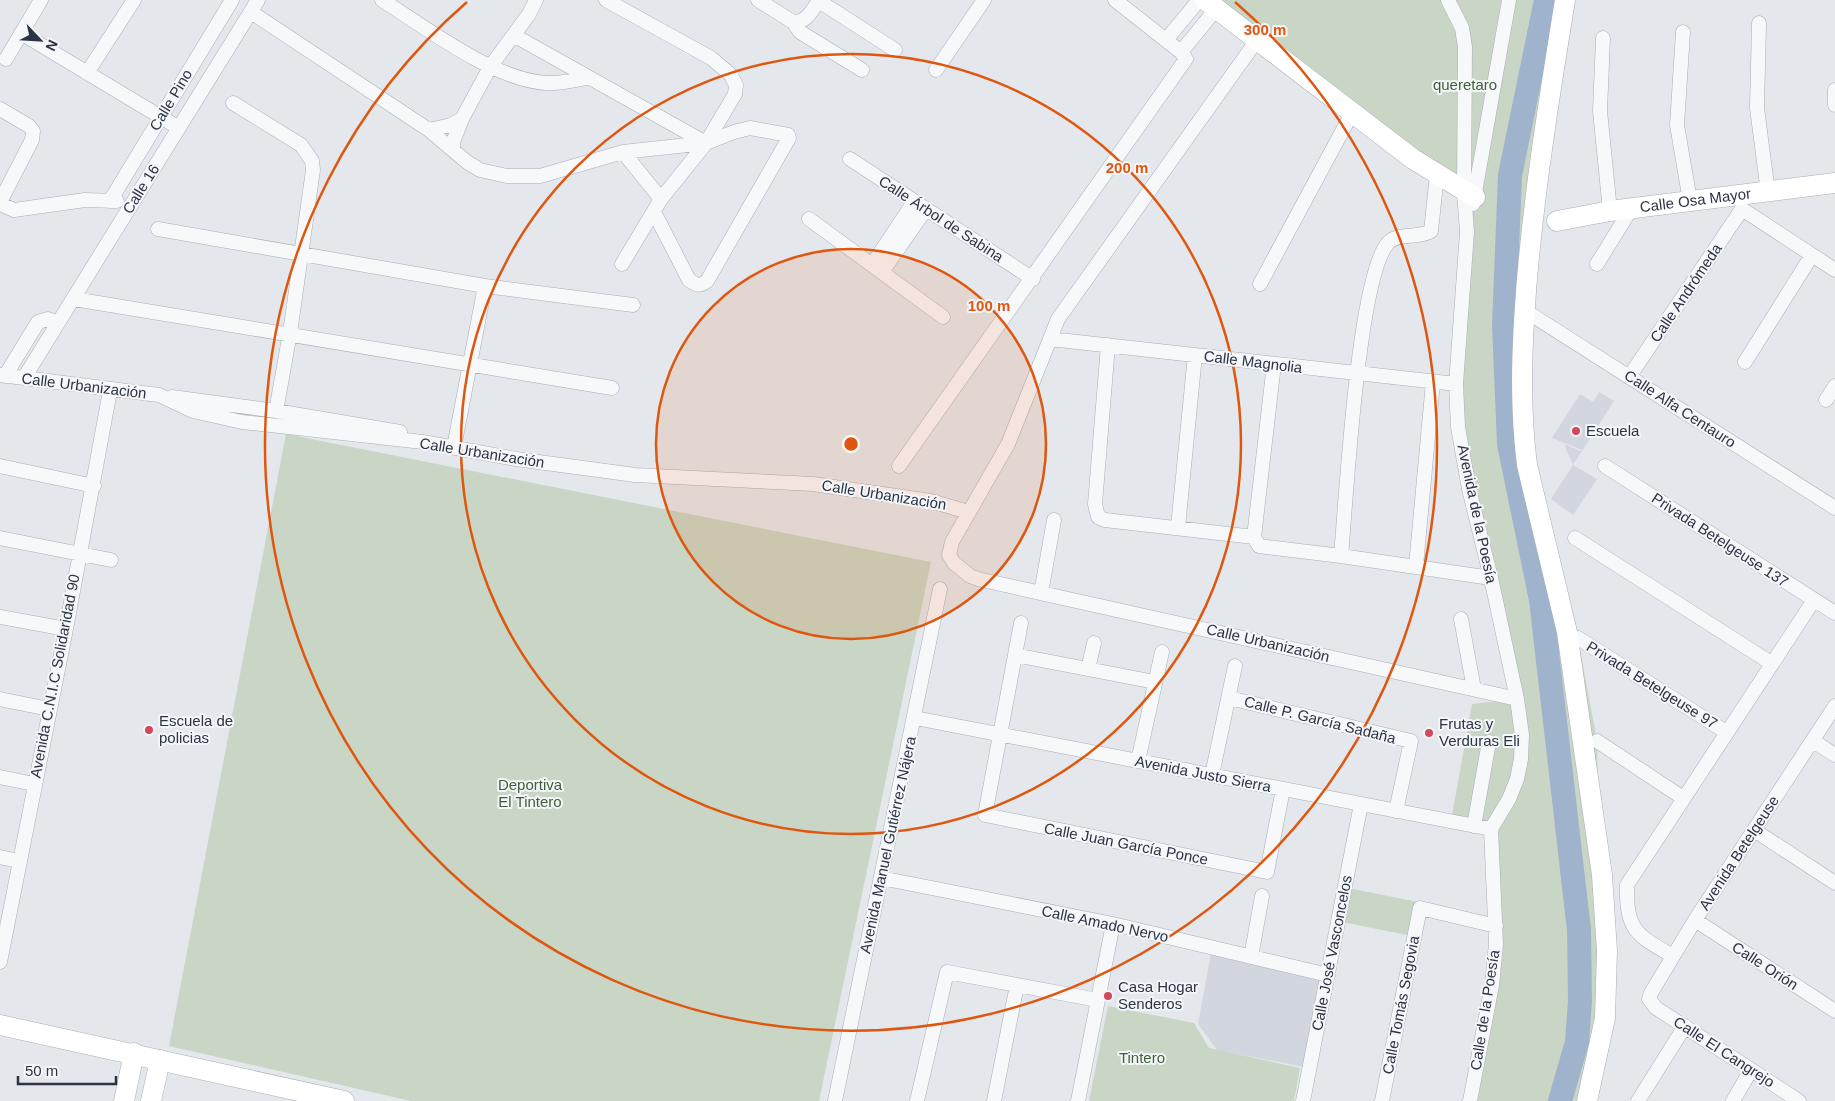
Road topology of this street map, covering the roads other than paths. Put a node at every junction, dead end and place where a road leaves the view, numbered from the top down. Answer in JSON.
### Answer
{"nodes":[{"id":1,"x":41,"y":0,"type":"edge"},
{"id":2,"x":134,"y":0,"type":"edge"},
{"id":3,"x":232,"y":0,"type":"edge"},
{"id":4,"x":382,"y":0,"type":"edge"},
{"id":5,"x":536,"y":0,"type":"edge"},
{"id":6,"x":606,"y":0,"type":"edge"},
{"id":7,"x":758,"y":0,"type":"edge"},
{"id":8,"x":984,"y":0,"type":"edge"},
{"id":9,"x":1115,"y":0,"type":"edge"},
{"id":10,"x":1440,"y":0,"type":"edge"},
{"id":11,"x":1509,"y":0,"type":"edge"},
{"id":12,"x":1565,"y":0,"type":"edge"},
{"id":13,"x":819,"y":1,"type":"edge"},
{"id":14,"x":256,"y":3,"type":"edge"},
{"id":15,"x":1206,"y":3,"type":"edge"},
{"id":16,"x":1451,"y":5,"type":"edge"},
{"id":17,"x":796,"y":22,"type":"junction"},
{"id":18,"x":1759,"y":23,"type":"dead end"},
{"id":19,"x":1683,"y":32,"type":"dead end"},
{"id":20,"x":22,"y":33,"type":"junction"},
{"id":21,"x":515,"y":36,"type":"junction"},
{"id":22,"x":1603,"y":38,"type":"dead end"},
{"id":23,"x":1166,"y":40,"type":"junction"},
{"id":24,"x":1257,"y":40,"type":"junction"},
{"id":25,"x":895,"y":50,"type":"dead end"},
{"id":26,"x":1181,"y":52,"type":"junction"},
{"id":27,"x":6,"y":58,"type":"dead end"},
{"id":28,"x":490,"y":66,"type":"junction"},
{"id":29,"x":862,"y":70,"type":"dead end"},
{"id":30,"x":936,"y":70,"type":"dead end"},
{"id":31,"x":87,"y":73,"type":"junction"},
{"id":32,"x":587,"y":78,"type":"junction"},
{"id":33,"x":1835,"y":90,"type":"edge"},
{"id":34,"x":233,"y":103,"type":"dead end"},
{"id":35,"x":1835,"y":105,"type":"edge"},
{"id":36,"x":0,"y":109,"type":"edge"},
{"id":37,"x":1352,"y":113,"type":"junction"},
{"id":38,"x":161,"y":117,"type":"junction"},
{"id":39,"x":462,"y":119,"type":"junction"},
{"id":40,"x":179,"y":128,"type":"junction"},
{"id":41,"x":429,"y":130,"type":"junction"},
{"id":42,"x":706,"y":143,"type":"junction"},
{"id":43,"x":453,"y":150,"type":"junction"},
{"id":44,"x":623,"y":152,"type":"junction"},
{"id":45,"x":850,"y":159,"type":"dead end"},
{"id":46,"x":1436,"y":175,"type":"junction"},
{"id":47,"x":1835,"y":183,"type":"edge"},
{"id":48,"x":1768,"y":193,"type":"junction"},
{"id":49,"x":1469,"y":194,"type":"junction"},
{"id":50,"x":661,"y":199,"type":"junction"},
{"id":51,"x":110,"y":201,"type":"junction"},
{"id":52,"x":1690,"y":201,"type":"junction"},
{"id":53,"x":1741,"y":202,"type":"junction"},
{"id":54,"x":0,"y":203,"type":"edge"},
{"id":55,"x":131,"y":203,"type":"junction"},
{"id":56,"x":920,"y":205,"type":"junction"},
{"id":57,"x":1631,"y":209,"type":"junction"},
{"id":58,"x":1610,"y":211,"type":"junction"},
{"id":59,"x":654,"y":212,"type":"junction"},
{"id":60,"x":809,"y":219,"type":"dead end"},
{"id":61,"x":1557,"y":221,"type":"dead end"},
{"id":62,"x":158,"y":230,"type":"dead end"},
{"id":63,"x":300,"y":252,"type":"junction"},
{"id":64,"x":1812,"y":256,"type":"junction"},
{"id":65,"x":622,"y":264,"type":"dead end"},
{"id":66,"x":1597,"y":264,"type":"dead end"},
{"id":67,"x":877,"y":268,"type":"junction"},
{"id":68,"x":1835,"y":270,"type":"edge"},
{"id":69,"x":1032,"y":279,"type":"junction"},
{"id":70,"x":1260,"y":284,"type":"dead end"},
{"id":71,"x":485,"y":286,"type":"junction"},
{"id":72,"x":74,"y":298,"type":"junction"},
{"id":73,"x":633,"y":305,"type":"dead end"},
{"id":74,"x":1524,"y":310,"type":"junction"},
{"id":75,"x":943,"y":317,"type":"dead end"},
{"id":76,"x":53,"y":321,"type":"junction"},
{"id":77,"x":290,"y":333,"type":"junction"},
{"id":78,"x":1050,"y":339,"type":"junction"},
{"id":79,"x":1108,"y":345,"type":"junction"},
{"id":80,"x":1195,"y":355,"type":"junction"},
{"id":81,"x":1745,"y":362,"type":"dead end"},
{"id":82,"x":470,"y":363,"type":"junction"},
{"id":83,"x":1274,"y":364,"type":"junction"},
{"id":84,"x":1358,"y":374,"type":"junction"},
{"id":85,"x":3,"y":375,"type":"edge"},
{"id":86,"x":1629,"y":377,"type":"junction"},
{"id":87,"x":24,"y":378,"type":"junction"},
{"id":88,"x":1433,"y":382,"type":"junction"},
{"id":89,"x":1456,"y":384,"type":"junction"},
{"id":90,"x":1835,"y":386,"type":"edge"},
{"id":91,"x":612,"y":388,"type":"dead end"},
{"id":92,"x":110,"y":391,"type":"junction"},
{"id":93,"x":159,"y":395,"type":"junction"},
{"id":94,"x":1826,"y":400,"type":"dead end"},
{"id":95,"x":245,"y":407,"type":"junction"},
{"id":96,"x":276,"y":411,"type":"junction"},
{"id":97,"x":242,"y":422,"type":"junction"},
{"id":98,"x":423,"y":442,"type":"junction"},
{"id":99,"x":454,"y":447,"type":"junction"},
{"id":100,"x":0,"y":466,"type":"edge"},
{"id":101,"x":899,"y":466,"type":"dead end"},
{"id":102,"x":1605,"y":466,"type":"dead end"},
{"id":103,"x":94,"y":486,"type":"junction"},
{"id":104,"x":1835,"y":508,"type":"edge"},
{"id":105,"x":968,"y":512,"type":"junction"},
{"id":106,"x":1054,"y":520,"type":"dead end"},
{"id":107,"x":1178,"y":527,"type":"junction"},
{"id":108,"x":1254,"y":536,"type":"junction"},
{"id":109,"x":0,"y":538,"type":"edge"},
{"id":110,"x":1575,"y":538,"type":"dead end"},
{"id":111,"x":79,"y":554,"type":"junction"},
{"id":112,"x":1341,"y":556,"type":"junction"},
{"id":113,"x":112,"y":560,"type":"dead end"},
{"id":114,"x":1416,"y":566,"type":"junction"},
{"id":115,"x":1491,"y":578,"type":"junction"},
{"id":116,"x":940,"y":589,"type":"dead end"},
{"id":117,"x":1041,"y":593,"type":"junction"},
{"id":118,"x":1814,"y":600,"type":"junction"},
{"id":119,"x":1835,"y":613,"type":"edge"},
{"id":120,"x":0,"y":617,"type":"edge"},
{"id":121,"x":1461,"y":619,"type":"dead end"},
{"id":122,"x":1021,"y":623,"type":"dead end"},
{"id":123,"x":66,"y":629,"type":"junction"},
{"id":124,"x":1578,"y":638,"type":"dead end"},
{"id":125,"x":1094,"y":643,"type":"dead end"},
{"id":126,"x":1162,"y":652,"type":"dead end"},
{"id":127,"x":1015,"y":655,"type":"junction"},
{"id":128,"x":1771,"y":663,"type":"junction"},
{"id":129,"x":1235,"y":666,"type":"dead end"},
{"id":130,"x":1088,"y":669,"type":"junction"},
{"id":131,"x":1155,"y":682,"type":"junction"},
{"id":132,"x":1474,"y":689,"type":"junction"},
{"id":133,"x":1229,"y":698,"type":"junction"},
{"id":134,"x":0,"y":699,"type":"edge"},
{"id":135,"x":1517,"y":699,"type":"junction"},
{"id":136,"x":1835,"y":706,"type":"edge"},
{"id":137,"x":49,"y":709,"type":"junction"},
{"id":138,"x":915,"y":718,"type":"junction"},
{"id":139,"x":1726,"y":732,"type":"junction"},
{"id":140,"x":1000,"y":735,"type":"junction"},
{"id":141,"x":1597,"y":741,"type":"dead end"},
{"id":142,"x":1813,"y":741,"type":"junction"},
{"id":143,"x":1488,"y":742,"type":"dead end"},
{"id":144,"x":1835,"y":756,"type":"edge"},
{"id":145,"x":1138,"y":761,"type":"junction"},
{"id":146,"x":1212,"y":775,"type":"junction"},
{"id":147,"x":0,"y":777,"type":"edge"},
{"id":148,"x":34,"y":784,"type":"junction"},
{"id":149,"x":1282,"y":789,"type":"junction"},
{"id":150,"x":1683,"y":798,"type":"junction"},
{"id":151,"x":1362,"y":804,"type":"junction"},
{"id":152,"x":1396,"y":811,"type":"junction"},
{"id":153,"x":1474,"y":826,"type":"junction"},
{"id":154,"x":1491,"y":829,"type":"junction"},
{"id":155,"x":1754,"y":830,"type":"junction"},
{"id":156,"x":0,"y":857,"type":"edge"},
{"id":157,"x":19,"y":861,"type":"junction"},
{"id":158,"x":881,"y":878,"type":"junction"},
{"id":159,"x":1835,"y":884,"type":"edge"},
{"id":160,"x":1262,"y":896,"type":"dead end"},
{"id":161,"x":1695,"y":920,"type":"junction"},
{"id":162,"x":1113,"y":924,"type":"junction"},
{"id":163,"x":1496,"y":926,"type":"junction"},
{"id":164,"x":2,"y":941,"type":"edge"},
{"id":165,"x":1673,"y":956,"type":"junction"},
{"id":166,"x":1251,"y":957,"type":"junction"},
{"id":167,"x":0,"y":962,"type":"edge"},
{"id":168,"x":1328,"y":975,"type":"junction"},
{"id":169,"x":1017,"y":985,"type":"junction"},
{"id":170,"x":1098,"y":1000,"type":"junction"},
{"id":171,"x":1650,"y":1002,"type":"joint"},
{"id":172,"x":1835,"y":1011,"type":"edge"},
{"id":173,"x":0,"y":1024,"type":"edge"},
{"id":174,"x":1685,"y":1026,"type":"junction"},
{"id":175,"x":134,"y":1053,"type":"junction"},
{"id":176,"x":160,"y":1060,"type":"junction"},
{"id":177,"x":1751,"y":1070,"type":"junction"},
{"id":178,"x":124,"y":1101,"type":"edge"},
{"id":179,"x":151,"y":1101,"type":"edge"},
{"id":180,"x":344,"y":1101,"type":"edge"},
{"id":181,"x":835,"y":1101,"type":"edge"},
{"id":182,"x":917,"y":1101,"type":"edge"},
{"id":183,"x":994,"y":1101,"type":"edge"},
{"id":184,"x":1078,"y":1101,"type":"edge"},
{"id":185,"x":1303,"y":1101,"type":"edge"},
{"id":186,"x":1382,"y":1101,"type":"edge"},
{"id":187,"x":1470,"y":1101,"type":"edge"},
{"id":188,"x":1587,"y":1101,"type":"edge"},
{"id":189,"x":1638,"y":1101,"type":"edge"},
{"id":190,"x":1733,"y":1101,"type":"edge"},
{"id":191,"x":1799,"y":1101,"type":"edge"}],
"edges":[{"from":1,"to":20,"type":"street"},
{"from":2,"to":31,"type":"street"},
{"from":3,"to":38,"type":"street","name":"Calle Pino"},
{"from":4,"to":28,"type":"street"},
{"from":5,"to":21,"type":"street"},
{"from":6,"to":42,"type":"street"},
{"from":7,"to":17,"type":"street"},
{"from":8,"to":30,"type":"street"},
{"from":9,"to":23,"type":"street"},
{"from":10,"to":16,"type":"street"},
{"from":11,"to":49,"type":"street"},
{"from":12,"to":74,"type":"main road"},
{"from":13,"to":17,"type":"street"},
{"from":13,"to":25,"type":"street"},
{"from":14,"to":40,"type":"street","name":"Calle 16"},
{"from":14,"to":41,"type":"street"},
{"from":15,"to":23,"type":"street"},
{"from":15,"to":24,"type":"main road"},
{"from":15,"to":26,"type":"street"},
{"from":16,"to":49,"type":"street"},
{"from":17,"to":29,"type":"street"},
{"from":18,"to":48,"type":"street"},
{"from":19,"to":52,"type":"street"},
{"from":20,"to":27,"type":"street"},
{"from":20,"to":31,"type":"street"},
{"from":21,"to":28,"type":"street"},
{"from":21,"to":32,"type":"street"},
{"from":22,"to":58,"type":"street"},
{"from":23,"to":26,"type":"street"},
{"from":24,"to":37,"type":"main road"},
{"from":24,"to":78,"type":"street"},
{"from":26,"to":69,"type":"street"},
{"from":28,"to":32,"type":"street"},
{"from":28,"to":39,"type":"street"},
{"from":31,"to":38,"type":"street"},
{"from":32,"to":42,"type":"street"},
{"from":33,"to":35,"type":"street"},
{"from":34,"to":63,"type":"street"},
{"from":36,"to":54,"type":"street"},
{"from":37,"to":46,"type":"main road"},
{"from":37,"to":70,"type":"street"},
{"from":38,"to":40,"type":"street"},
{"from":38,"to":51,"type":"street","name":"Calle Pino"},
{"from":39,"to":41,"type":"street"},
{"from":39,"to":43,"type":"street"},
{"from":40,"to":55,"type":"street","name":"Calle 16"},
{"from":41,"to":43,"type":"street"},
{"from":42,"to":44,"type":"street"},
{"from":42,"to":50,"type":"street"},
{"from":42,"to":59,"type":"street"},
{"from":43,"to":44,"type":"street"},
{"from":44,"to":50,"type":"street"},
{"from":45,"to":56,"type":"street","name":"Calle Árbol de Sabina"},
{"from":46,"to":49,"type":"main road"},
{"from":46,"to":84,"type":"street"},
{"from":47,"to":48,"type":"main road","name":"Calle Osa Mayor"},
{"from":48,"to":53,"type":"main road","name":"Calle Osa Mayor"},
{"from":49,"to":89,"type":"street","name":"Avenida de la Poesía"},
{"from":50,"to":59,"type":"street"},
{"from":51,"to":54,"type":"street"},
{"from":51,"to":55,"type":"street"},
{"from":52,"to":53,"type":"main road","name":"Calle Osa Mayor"},
{"from":52,"to":57,"type":"main road","name":"Calle Osa Mayor"},
{"from":53,"to":64,"type":"street"},
{"from":53,"to":86,"type":"street","name":"Calle Andrómeda"},
{"from":55,"to":72,"type":"street","name":"Calle 16"},
{"from":56,"to":67,"type":"street"},
{"from":56,"to":69,"type":"street","name":"Calle Árbol de Sabina"},
{"from":57,"to":58,"type":"main road","name":"Calle Osa Mayor"},
{"from":57,"to":66,"type":"street"},
{"from":58,"to":61,"type":"main road","name":"Calle Osa Mayor"},
{"from":59,"to":65,"type":"street"},
{"from":60,"to":67,"type":"street"},
{"from":62,"to":63,"type":"street"},
{"from":63,"to":71,"type":"street"},
{"from":63,"to":77,"type":"street"},
{"from":64,"to":68,"type":"street"},
{"from":64,"to":81,"type":"street"},
{"from":67,"to":75,"type":"street"},
{"from":69,"to":101,"type":"street"},
{"from":71,"to":73,"type":"street"},
{"from":71,"to":82,"type":"street"},
{"from":72,"to":76,"type":"street","name":"Calle 16"},
{"from":72,"to":77,"type":"street"},
{"from":74,"to":86,"type":"street","name":"Calle Alfa Centauro"},
{"from":74,"to":188,"type":"main road"},
{"from":76,"to":85,"type":"street"},
{"from":76,"to":87,"type":"street","name":"Calle 16"},
{"from":77,"to":82,"type":"street"},
{"from":77,"to":96,"type":"street"},
{"from":78,"to":79,"type":"street","name":"Calle Magnolia"},
{"from":78,"to":105,"type":"street"},
{"from":79,"to":80,"type":"street","name":"Calle Magnolia"},
{"from":79,"to":107,"type":"street"},
{"from":80,"to":83,"type":"street","name":"Calle Magnolia"},
{"from":80,"to":107,"type":"street"},
{"from":82,"to":91,"type":"street"},
{"from":82,"to":99,"type":"street"},
{"from":83,"to":84,"type":"street","name":"Calle Magnolia"},
{"from":83,"to":108,"type":"street"},
{"from":84,"to":88,"type":"street","name":"Calle Magnolia"},
{"from":84,"to":112,"type":"street"},
{"from":85,"to":87,"type":"street","name":"Calle Urbanización"},
{"from":86,"to":104,"type":"street","name":"Calle Alfa Centauro"},
{"from":87,"to":92,"type":"street","name":"Calle Urbanización"},
{"from":88,"to":89,"type":"street","name":"Calle Magnolia"},
{"from":88,"to":114,"type":"street"},
{"from":89,"to":115,"type":"street","name":"Avenida de la Poesía"},
{"from":90,"to":94,"type":"street"},
{"from":92,"to":93,"type":"street","name":"Calle Urbanización"},
{"from":92,"to":103,"type":"street","name":"Avenida C.N.I.C Solidaridad 90"},
{"from":93,"to":95,"type":"street"},
{"from":93,"to":97,"type":"street","name":"Calle Urbanización"},
{"from":95,"to":96,"type":"street"},
{"from":95,"to":97,"type":"street"},
{"from":96,"to":98,"type":"street"},
{"from":97,"to":98,"type":"street","name":"Calle Urbanización"},
{"from":98,"to":99,"type":"street","name":"Calle Urbanización"},
{"from":99,"to":105,"type":"street","name":"Calle Urbanización"},
{"from":100,"to":103,"type":"street"},
{"from":102,"to":118,"type":"street","name":"Privada Betelgeuse 137"},
{"from":103,"to":111,"type":"street","name":"Avenida C.N.I.C Solidaridad 90"},
{"from":105,"to":117,"type":"street","name":"Calle Urbanización"},
{"from":106,"to":117,"type":"street"},
{"from":107,"to":108,"type":"street"},
{"from":108,"to":112,"type":"street"},
{"from":109,"to":111,"type":"street"},
{"from":110,"to":128,"type":"street"},
{"from":111,"to":113,"type":"street"},
{"from":111,"to":123,"type":"street","name":"Avenida C.N.I.C Solidaridad 90"},
{"from":112,"to":114,"type":"street"},
{"from":114,"to":115,"type":"street"},
{"from":115,"to":135,"type":"street","name":"Avenida de la Poesía"},
{"from":116,"to":138,"type":"street","name":"Avenida Manuel Gutiérrez Nájera"},
{"from":117,"to":132,"type":"street","name":"Calle Urbanización"},
{"from":118,"to":119,"type":"street","name":"Privada Betelgeuse 137"},
{"from":118,"to":128,"type":"street","name":"Privada Betelgeuse 97"},
{"from":120,"to":123,"type":"street"},
{"from":121,"to":132,"type":"street"},
{"from":122,"to":127,"type":"street"},
{"from":123,"to":137,"type":"street","name":"Avenida C.N.I.C Solidaridad 90"},
{"from":124,"to":139,"type":"street","name":"Privada Betelgeuse 97"},
{"from":125,"to":130,"type":"street"},
{"from":126,"to":131,"type":"street"},
{"from":127,"to":130,"type":"street"},
{"from":127,"to":140,"type":"street"},
{"from":128,"to":139,"type":"street","name":"Privada Betelgeuse 97"},
{"from":129,"to":133,"type":"street"},
{"from":130,"to":131,"type":"street"},
{"from":131,"to":145,"type":"street"},
{"from":132,"to":135,"type":"street","name":"Calle Urbanización"},
{"from":133,"to":146,"type":"street"},
{"from":133,"to":152,"type":"street","name":"Calle P. García Sadaña"},
{"from":134,"to":137,"type":"street"},
{"from":135,"to":154,"type":"street","name":"Avenida de la Poesía"},
{"from":136,"to":142,"type":"street","name":"Avenida Betelgeuse"},
{"from":137,"to":148,"type":"street","name":"Avenida C.N.I.C Solidaridad 90"},
{"from":138,"to":140,"type":"street","name":"Avenida Justo Sierra"},
{"from":138,"to":158,"type":"street","name":"Avenida Manuel Gutiérrez Nájera"},
{"from":139,"to":150,"type":"street","name":"Privada Betelgeuse 97"},
{"from":140,"to":145,"type":"street","name":"Avenida Justo Sierra"},
{"from":140,"to":149,"type":"street","name":"Calle Juan García Ponce"},
{"from":141,"to":150,"type":"street"},
{"from":142,"to":144,"type":"street"},
{"from":142,"to":155,"type":"street","name":"Avenida Betelgeuse"},
{"from":143,"to":153,"type":"street"},
{"from":145,"to":146,"type":"street","name":"Avenida Justo Sierra"},
{"from":146,"to":149,"type":"street","name":"Avenida Justo Sierra"},
{"from":147,"to":148,"type":"street"},
{"from":148,"to":157,"type":"street","name":"Avenida C.N.I.C Solidaridad 90"},
{"from":149,"to":151,"type":"street","name":"Avenida Justo Sierra"},
{"from":150,"to":165,"type":"street","name":"Privada Betelgeuse 97"},
{"from":151,"to":152,"type":"street","name":"Avenida Justo Sierra"},
{"from":151,"to":168,"type":"street","name":"Calle José Vasconcelos"},
{"from":152,"to":153,"type":"street","name":"Avenida Justo Sierra"},
{"from":153,"to":154,"type":"street","name":"Avenida Justo Sierra"},
{"from":154,"to":163,"type":"street","name":"Calle de la Poesía"},
{"from":155,"to":159,"type":"street"},
{"from":155,"to":161,"type":"street","name":"Avenida Betelgeuse"},
{"from":156,"to":157,"type":"street"},
{"from":157,"to":164,"type":"street","name":"Avenida C.N.I.C Solidaridad 90"},
{"from":158,"to":162,"type":"street","name":"Calle Amado Nervo"},
{"from":158,"to":181,"type":"street","name":"Avenida Manuel Gutiérrez Nájera"},
{"from":160,"to":166,"type":"street"},
{"from":161,"to":165,"type":"street","name":"Avenida Betelgeuse"},
{"from":161,"to":172,"type":"street","name":"Calle Orión"},
{"from":162,"to":166,"type":"street","name":"Calle Amado Nervo"},
{"from":162,"to":170,"type":"street"},
{"from":163,"to":186,"type":"street","name":"Calle Tomás Segovia"},
{"from":163,"to":187,"type":"street","name":"Calle de la Poesía"},
{"from":164,"to":167,"type":"street","name":"Avenida C.N.I.C Solidaridad 90"},
{"from":165,"to":171,"type":"street","name":"Avenida Betelgeuse"},
{"from":166,"to":168,"type":"street","name":"Calle Amado Nervo"},
{"from":168,"to":185,"type":"street","name":"Calle José Vasconcelos"},
{"from":169,"to":170,"type":"street"},
{"from":169,"to":182,"type":"street"},
{"from":169,"to":183,"type":"street"},
{"from":170,"to":184,"type":"street"},
{"from":171,"to":174,"type":"street","name":"Calle El Cangrejo"},
{"from":173,"to":175,"type":"main road"},
{"from":174,"to":177,"type":"street","name":"Calle El Cangrejo"},
{"from":174,"to":189,"type":"street"},
{"from":175,"to":176,"type":"main road"},
{"from":175,"to":178,"type":"main road"},
{"from":176,"to":179,"type":"main road"},
{"from":176,"to":180,"type":"main road"},
{"from":177,"to":190,"type":"street"},
{"from":177,"to":191,"type":"street","name":"Calle El Cangrejo"}]}
